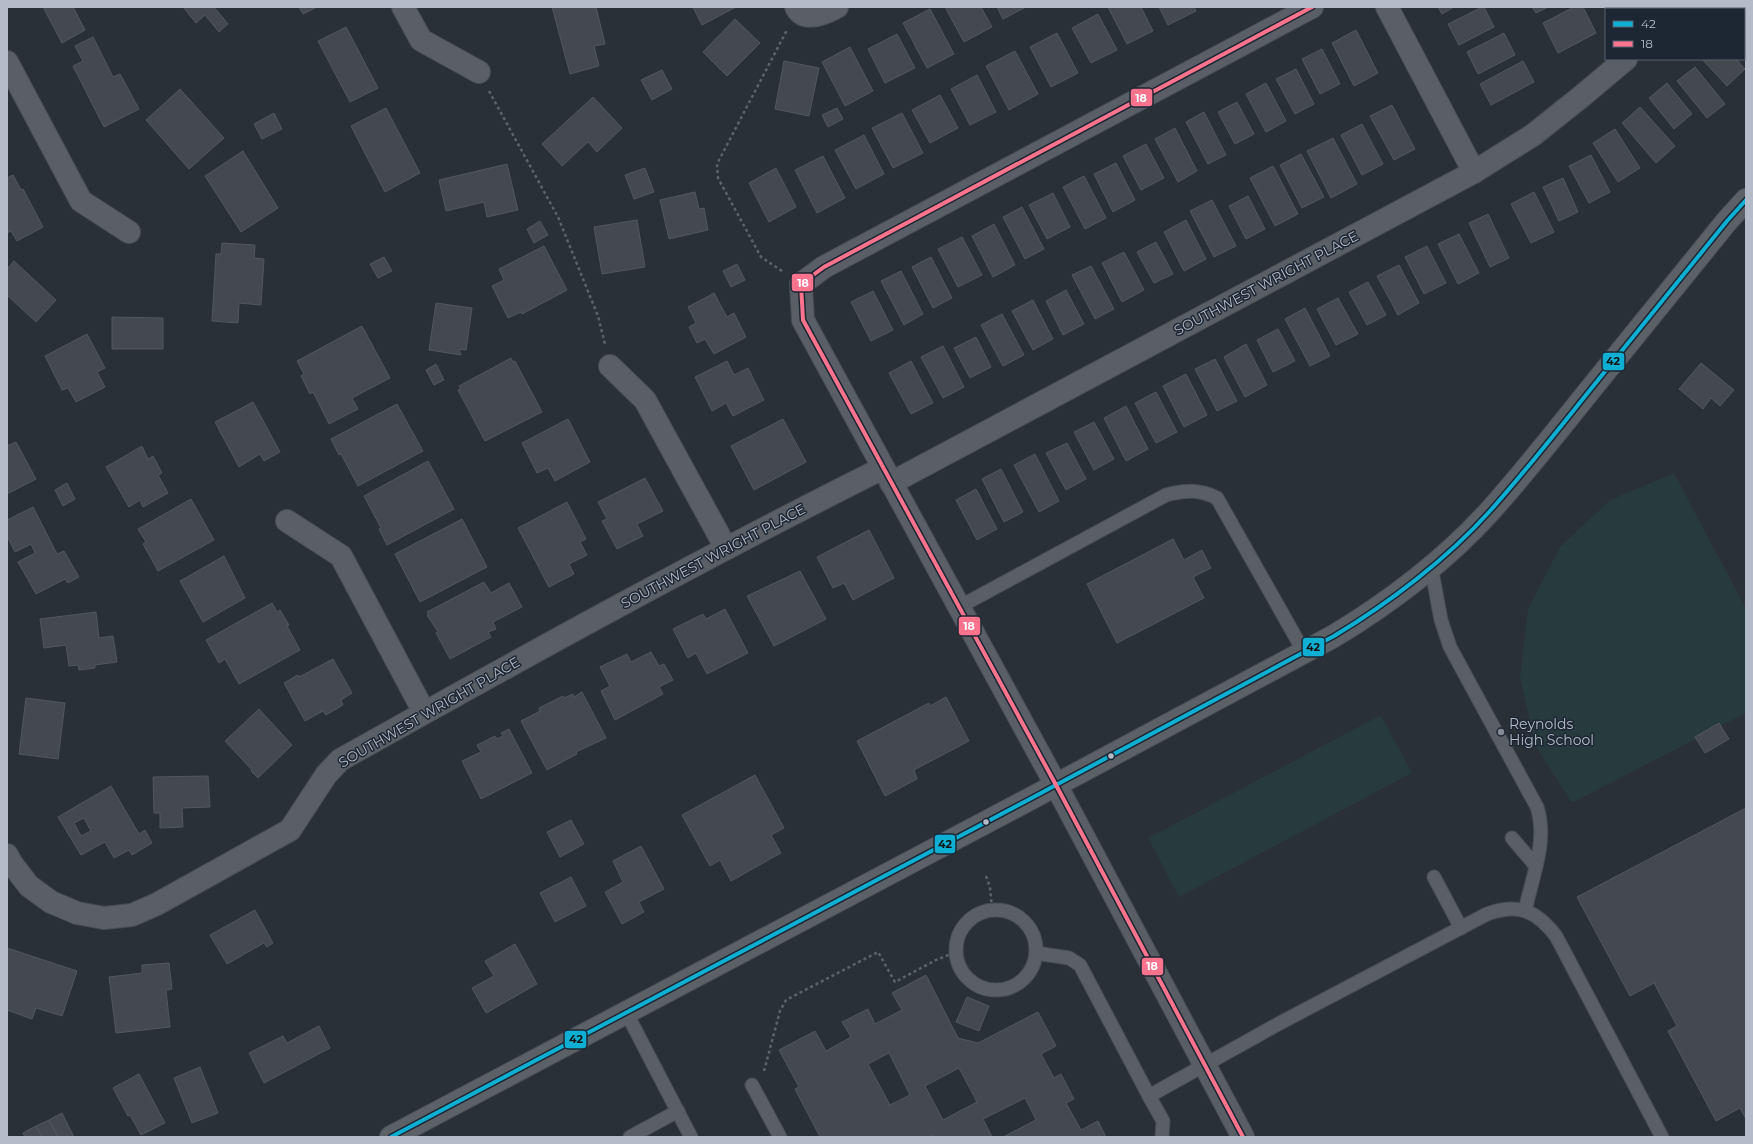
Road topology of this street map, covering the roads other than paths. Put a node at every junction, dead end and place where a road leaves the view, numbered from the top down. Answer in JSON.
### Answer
{"nodes":[{"id":1,"x":403,"y":7,"type":"edge"},
{"id":2,"x":837,"y":7,"type":"edge"},
{"id":3,"x":1312,"y":7,"type":"edge"},
{"id":4,"x":1387,"y":7,"type":"edge"},
{"id":5,"x":797,"y":8,"type":"edge"},
{"id":6,"x":1625,"y":60,"type":"edge"},
{"id":7,"x":7,"y":62,"type":"edge"},
{"id":8,"x":479,"y":72,"type":"road end"},
{"id":9,"x":1474,"y":172,"type":"junction"},
{"id":10,"x":1746,"y":200,"type":"edge"},
{"id":11,"x":128,"y":232,"type":"dead end"},
{"id":12,"x":610,"y":366,"type":"road end"},
{"id":13,"x":887,"y":475,"type":"junction"},
{"id":14,"x":287,"y":521,"type":"dead end"},
{"id":15,"x":726,"y":548,"type":"junction"},
{"id":16,"x":1432,"y":566,"type":"junction"},
{"id":17,"x":959,"y":607,"type":"junction"},
{"id":18,"x":1304,"y":652,"type":"junction"},
{"id":19,"x":424,"y":712,"type":"junction"},
{"id":20,"x":1056,"y":785,"type":"junction"},
{"id":21,"x":1512,"y":838,"type":"dead end"},
{"id":22,"x":7,"y":855,"type":"edge"},
{"id":23,"x":1535,"y":865,"type":"junction"},
{"id":24,"x":1434,"y":877,"type":"dead end"},
{"id":25,"x":1525,"y":911,"type":"junction"},
{"id":26,"x":1461,"y":928,"type":"junction"},
{"id":27,"x":1036,"y":953,"type":"junction"},
{"id":28,"x":626,"y":1012,"type":"junction"},
{"id":29,"x":1204,"y":1065,"type":"junction"},
{"id":30,"x":752,"y":1085,"type":"road end"},
{"id":31,"x":1149,"y":1096,"type":"junction"},
{"id":32,"x":678,"y":1111,"type":"junction"},
{"id":33,"x":391,"y":1137,"type":"edge"},
{"id":34,"x":630,"y":1137,"type":"edge"},
{"id":35,"x":691,"y":1137,"type":"edge"},
{"id":36,"x":780,"y":1137,"type":"edge"},
{"id":37,"x":1162,"y":1137,"type":"edge"},
{"id":38,"x":1243,"y":1137,"type":"edge"},
{"id":39,"x":1662,"y":1137,"type":"edge"}],
"edges":[{"from":1,"to":8,"type":"street"},
{"from":2,"to":5,"type":"street"},
{"from":3,"to":13,"type":"street"},
{"from":4,"to":9,"type":"street"},
{"from":6,"to":9,"type":"street","name":"SOUTHWEST WRIGHT PLACE"},
{"from":7,"to":11,"type":"street"},
{"from":9,"to":13,"type":"street","name":"SOUTHWEST WRIGHT PLACE"},
{"from":10,"to":16,"type":"main road"},
{"from":12,"to":15,"type":"street"},
{"from":13,"to":15,"type":"street","name":"SOUTHWEST WRIGHT PLACE"},
{"from":13,"to":17,"type":"street"},
{"from":14,"to":19,"type":"street"},
{"from":15,"to":19,"type":"street","name":"SOUTHWEST WRIGHT PLACE"},
{"from":16,"to":18,"type":"main road"},
{"from":16,"to":23,"type":"lane"},
{"from":17,"to":18,"type":"lane"},
{"from":17,"to":20,"type":"street"},
{"from":18,"to":20,"type":"main road"},
{"from":19,"to":22,"type":"street","name":"SOUTHWEST WRIGHT PLACE"},
{"from":20,"to":28,"type":"main road"},
{"from":20,"to":29,"type":"main road"},
{"from":21,"to":23,"type":"lane"},
{"from":23,"to":25,"type":"lane"},
{"from":24,"to":26,"type":"lane"},
{"from":25,"to":26,"type":"lane"},
{"from":25,"to":39,"type":"lane"},
{"from":26,"to":29,"type":"lane"},
{"from":27,"to":27,"type":"lane"},
{"from":27,"to":31,"type":"lane"},
{"from":28,"to":32,"type":"lane"},
{"from":28,"to":33,"type":"main road"},
{"from":29,"to":31,"type":"lane"},
{"from":29,"to":38,"type":"main road"},
{"from":30,"to":36,"type":"lane"},
{"from":31,"to":37,"type":"lane"},
{"from":32,"to":34,"type":"lane"},
{"from":32,"to":35,"type":"lane"}]}
